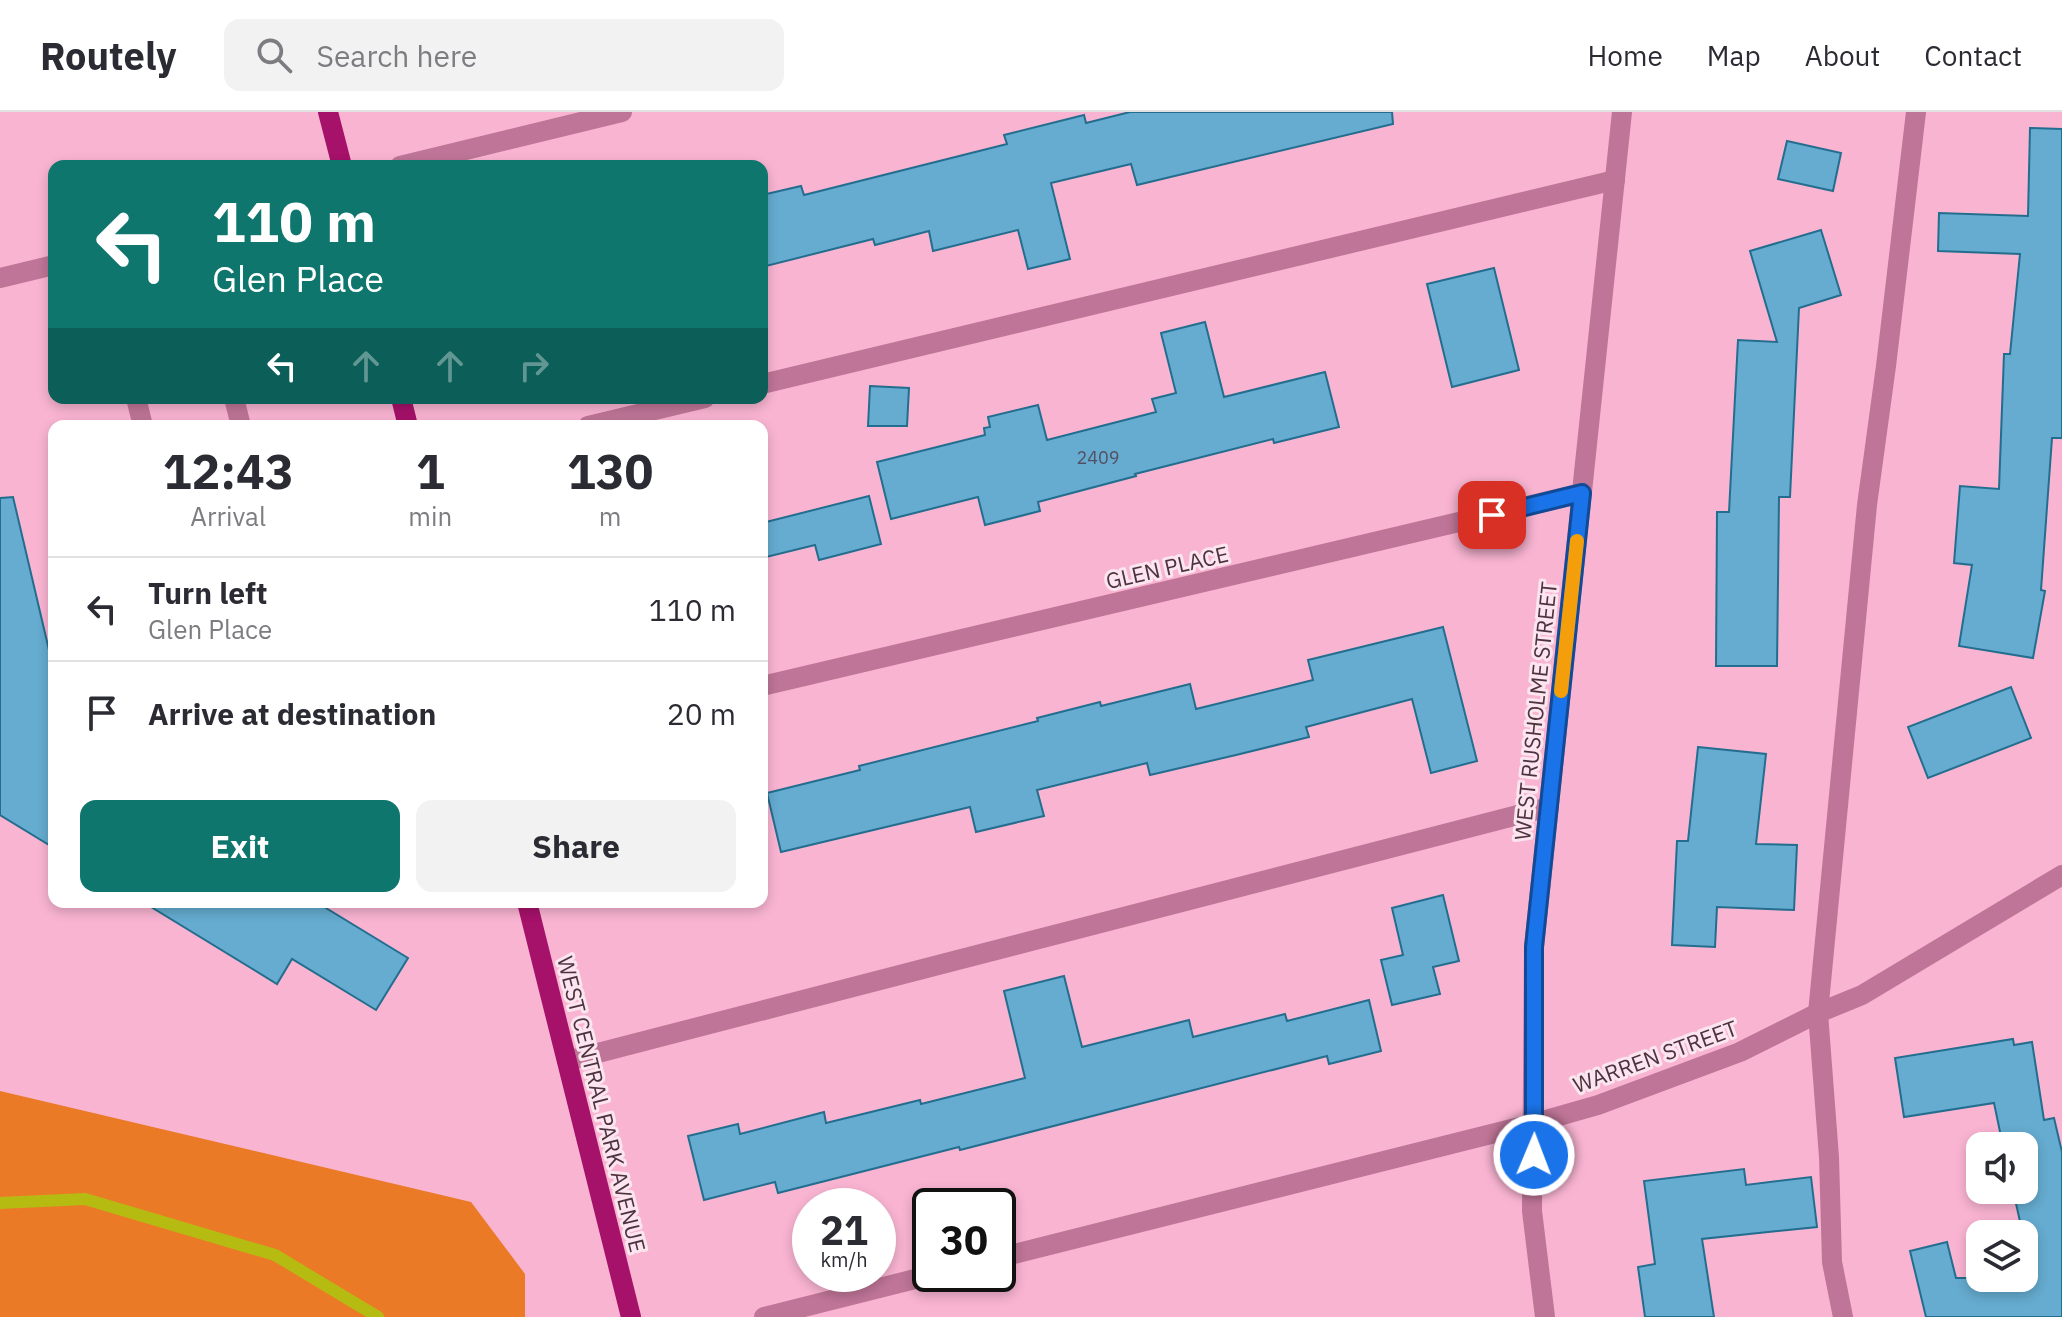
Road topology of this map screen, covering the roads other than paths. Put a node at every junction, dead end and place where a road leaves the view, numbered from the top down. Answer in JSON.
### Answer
{"nodes":[{"id":1,"x":328,"y":112,"type":"edge"},
{"id":2,"x":622,"y":112,"type":"edge"},
{"id":3,"x":1622,"y":112,"type":"edge"},
{"id":4,"x":1916,"y":112,"type":"edge"},
{"id":5,"x":340,"y":160,"type":"edge"},
{"id":6,"x":425,"y":160,"type":"edge"},
{"id":7,"x":1615,"y":180,"type":"junction"},
{"id":8,"x":48,"y":266,"type":"edge"},
{"id":9,"x":0,"y":278,"type":"edge"},
{"id":10,"x":768,"y":383,"type":"edge"},
{"id":11,"x":680,"y":404,"type":"edge"},
{"id":12,"x":613,"y":420,"type":"edge"},
{"id":13,"x":1582,"y":493,"type":"junction"},
{"id":14,"x":768,"y":685,"type":"edge"},
{"id":15,"x":1549,"y":807,"type":"junction"},
{"id":16,"x":2062,"y":875,"type":"edge"},
{"id":17,"x":529,"y":908,"type":"edge"},
{"id":18,"x":1818,"y":1013,"type":"junction"},
{"id":19,"x":567,"y":1061,"type":"junction"},
{"id":20,"x":1535,"y":1123,"type":"junction"},
{"id":21,"x":1016,"y":1253,"type":"edge"},
{"id":22,"x":912,"y":1280,"type":"edge"},
{"id":23,"x":631,"y":1317,"type":"edge"},
{"id":24,"x":764,"y":1317,"type":"edge"},
{"id":25,"x":1545,"y":1317,"type":"edge"},
{"id":26,"x":1843,"y":1317,"type":"edge"}],
"edges":[{"from":1,"to":5,"type":"main road"},
{"from":2,"to":6,"type":"street"},
{"from":3,"to":7,"type":"street","name":"WEST RUSHOLME STREET"},
{"from":4,"to":18,"type":"street"},
{"from":7,"to":10,"type":"street"},
{"from":7,"to":13,"type":"street","name":"WEST RUSHOLME STREET"},
{"from":8,"to":9,"type":"street"},
{"from":11,"to":12,"type":"street"},
{"from":13,"to":14,"type":"street","name":"GLEN PLACE"},
{"from":13,"to":15,"type":"street","name":"WEST RUSHOLME STREET"},
{"from":15,"to":19,"type":"street"},
{"from":15,"to":20,"type":"street","name":"WEST RUSHOLME STREET"},
{"from":16,"to":18,"type":"street","name":"WARREN STREET"},
{"from":17,"to":19,"type":"main road","name":"WEST CENTRAL PARK AVENUE"},
{"from":18,"to":20,"type":"street","name":"WARREN STREET"},
{"from":18,"to":26,"type":"street"},
{"from":19,"to":23,"type":"main road","name":"WEST CENTRAL PARK AVENUE"},
{"from":20,"to":21,"type":"street","name":"WARREN STREET"},
{"from":20,"to":25,"type":"street","name":"WEST RUSHOLME STREET"},
{"from":22,"to":24,"type":"street"}]}
